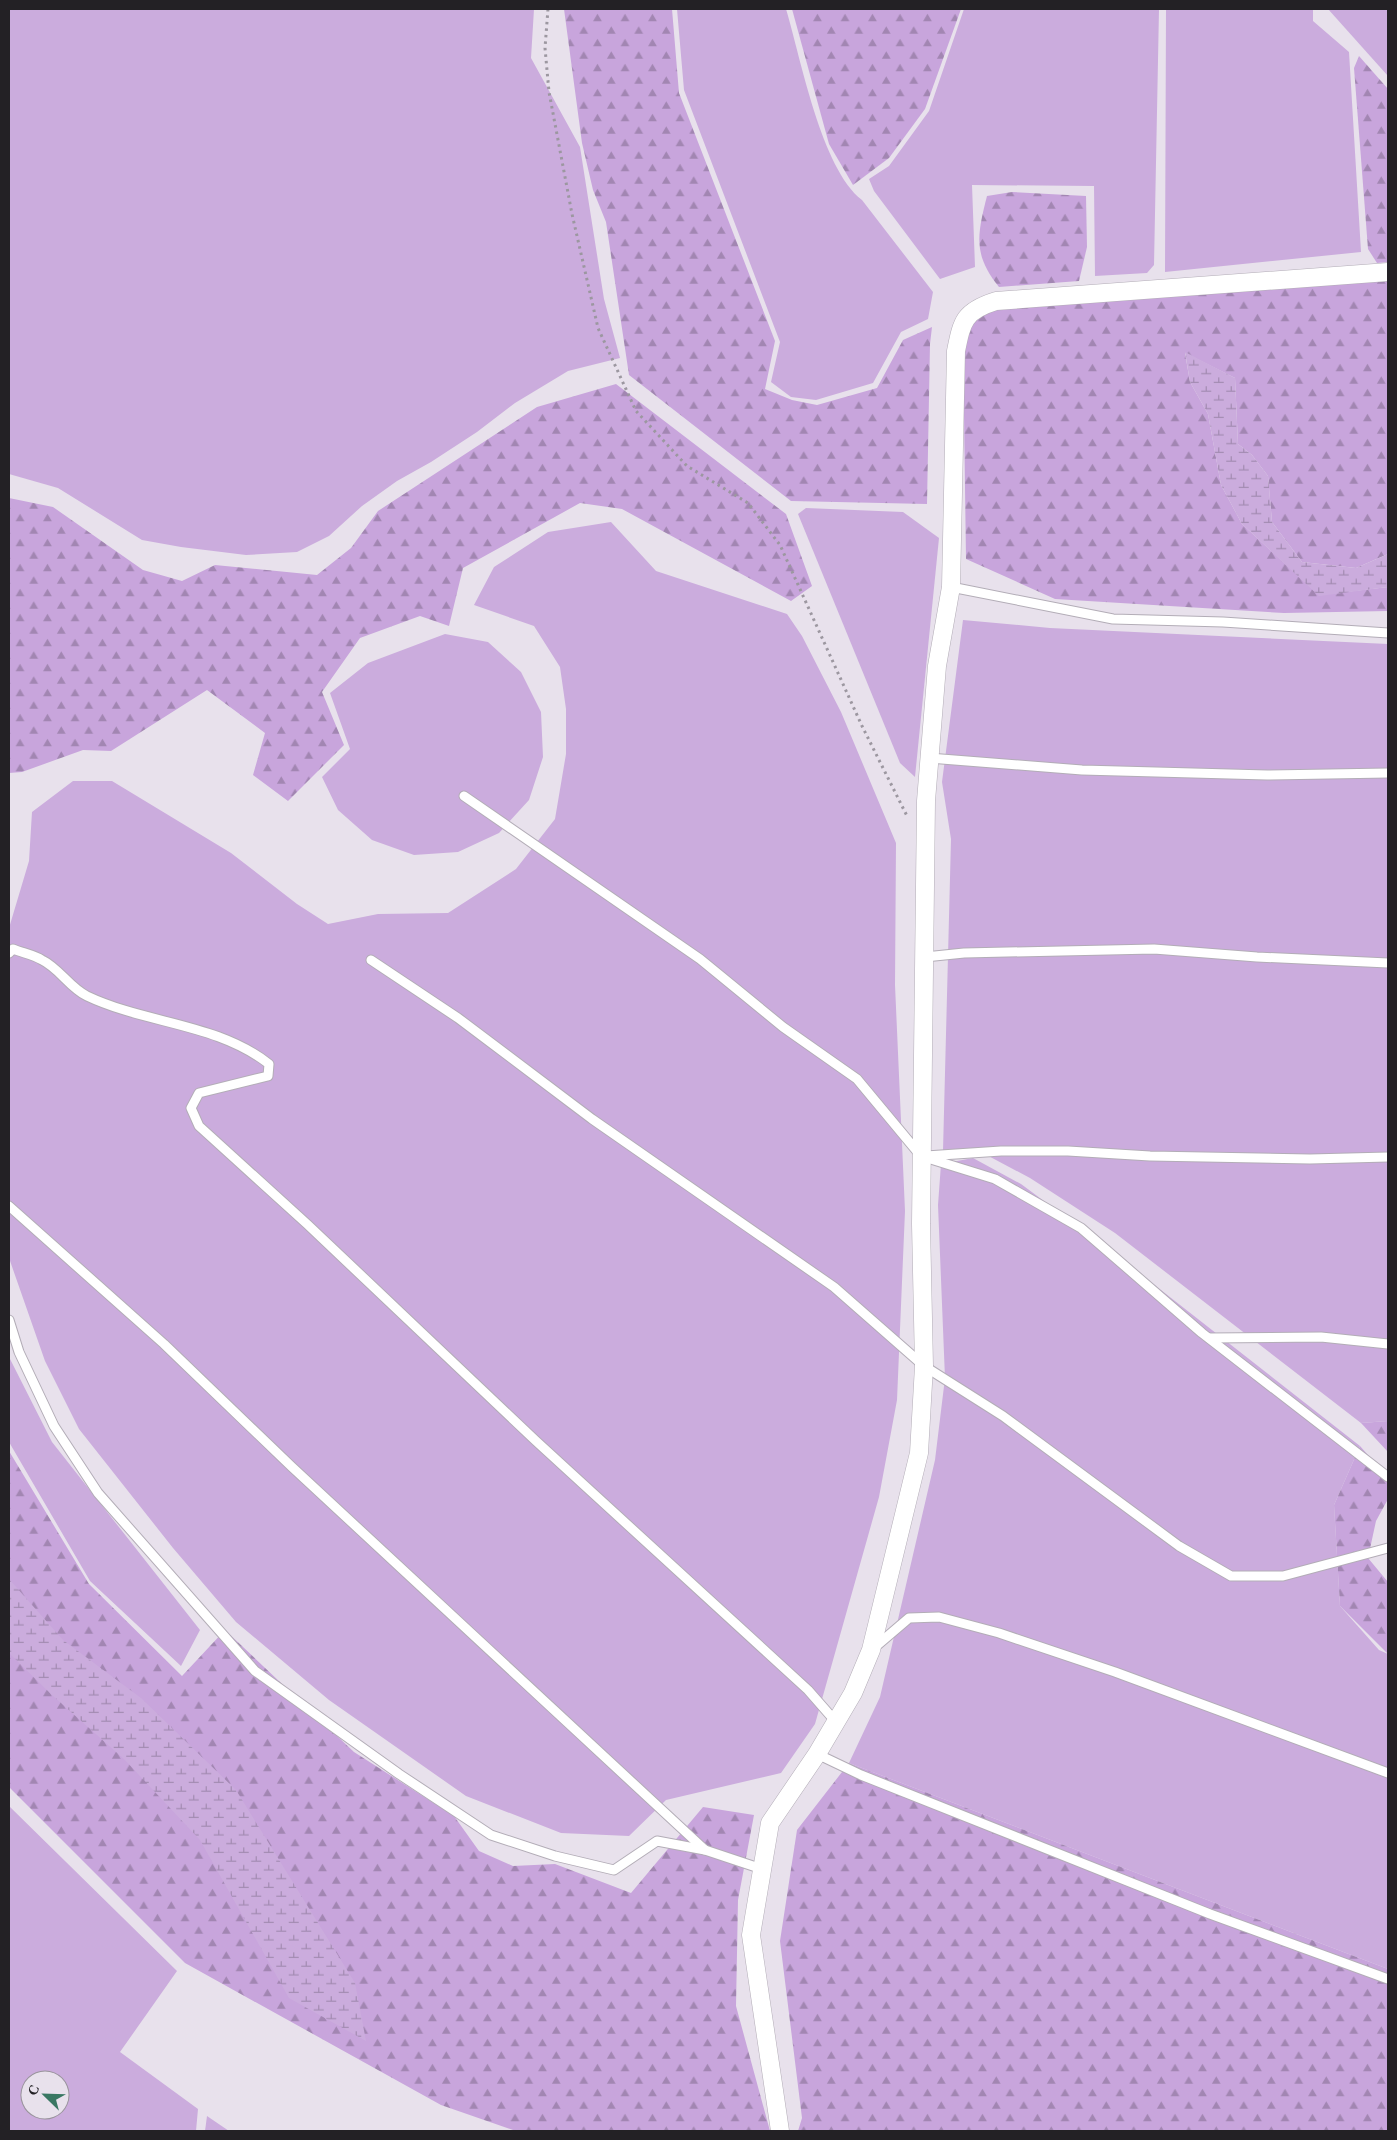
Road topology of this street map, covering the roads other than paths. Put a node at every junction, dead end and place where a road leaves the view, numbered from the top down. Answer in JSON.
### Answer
{"nodes":[{"id":1,"x":1388,"y":272,"type":"edge"},
{"id":2,"x":951,"y":587,"type":"junction"},
{"id":3,"x":1388,"y":632,"type":"edge"},
{"id":4,"x":928,"y":758,"type":"junction"},
{"id":5,"x":1388,"y":773,"type":"edge"},
{"id":6,"x":464,"y":796,"type":"dead end"},
{"id":7,"x":9,"y":953,"type":"edge"},
{"id":8,"x":925,"y":957,"type":"junction"},
{"id":9,"x":370,"y":960,"type":"dead end"},
{"id":10,"x":1388,"y":963,"type":"edge"},
{"id":11,"x":921,"y":1156,"type":"junction"},
{"id":12,"x":1388,"y":1157,"type":"edge"},
{"id":13,"x":9,"y":1206,"type":"edge"},
{"id":14,"x":9,"y":1320,"type":"edge"},
{"id":15,"x":1209,"y":1338,"type":"junction"},
{"id":16,"x":1388,"y":1344,"type":"edge"},
{"id":17,"x":924,"y":1366,"type":"junction"},
{"id":18,"x":1388,"y":1477,"type":"edge"},
{"id":19,"x":1388,"y":1548,"type":"edge"},
{"id":20,"x":871,"y":1650,"type":"junction"},
{"id":21,"x":836,"y":1722,"type":"junction"},
{"id":22,"x":817,"y":1754,"type":"junction"},
{"id":23,"x":1388,"y":1774,"type":"edge"},
{"id":24,"x":705,"y":1850,"type":"junction"},
{"id":25,"x":762,"y":1869,"type":"junction"},
{"id":26,"x":1388,"y":1979,"type":"edge"},
{"id":27,"x":780,"y":2131,"type":"edge"}],
"edges":[{"from":1,"to":2,"type":"street"},
{"from":2,"to":3,"type":"lane"},
{"from":2,"to":4,"type":"street"},
{"from":4,"to":5,"type":"lane"},
{"from":4,"to":8,"type":"street"},
{"from":6,"to":11,"type":"lane"},
{"from":7,"to":21,"type":"lane"},
{"from":8,"to":10,"type":"lane"},
{"from":8,"to":11,"type":"street"},
{"from":9,"to":17,"type":"lane"},
{"from":11,"to":12,"type":"lane"},
{"from":11,"to":15,"type":"lane"},
{"from":11,"to":17,"type":"street"},
{"from":13,"to":24,"type":"lane"},
{"from":14,"to":24,"type":"lane"},
{"from":15,"to":16,"type":"lane"},
{"from":15,"to":18,"type":"lane"},
{"from":17,"to":19,"type":"lane"},
{"from":17,"to":20,"type":"street"},
{"from":20,"to":21,"type":"street"},
{"from":20,"to":23,"type":"lane"},
{"from":21,"to":22,"type":"street"},
{"from":22,"to":25,"type":"street"},
{"from":22,"to":26,"type":"lane"},
{"from":24,"to":25,"type":"lane"},
{"from":25,"to":27,"type":"street"}]}
